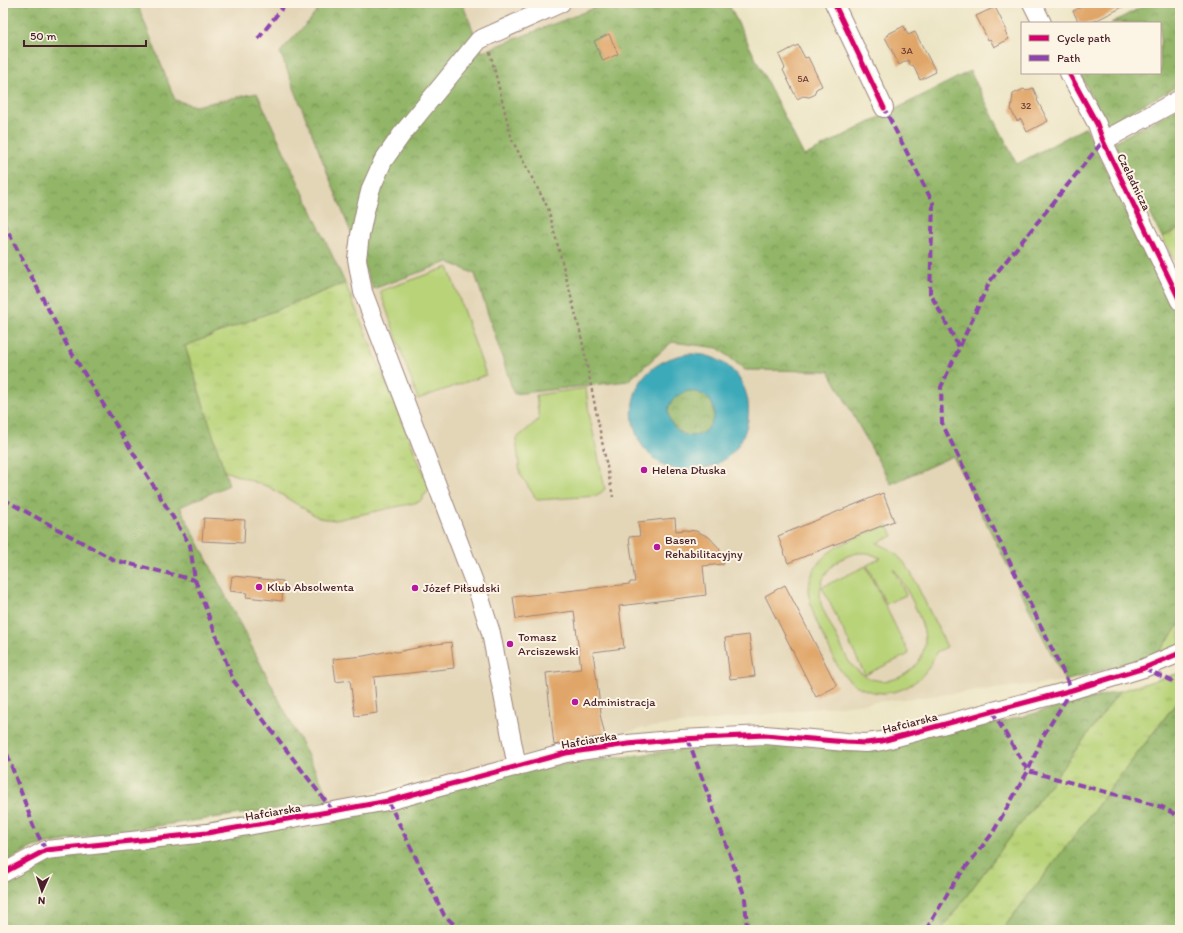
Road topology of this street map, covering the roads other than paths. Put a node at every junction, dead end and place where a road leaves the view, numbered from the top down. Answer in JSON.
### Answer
{"nodes":[{"id":1,"x":561,"y":3,"type":"edge"},
{"id":2,"x":834,"y":3,"type":"edge"},
{"id":3,"x":1032,"y":3,"type":"edge"},
{"id":4,"x":1042,"y":22,"type":"edge"},
{"id":5,"x":1070,"y":74,"type":"edge"},
{"id":6,"x":1180,"y":99,"type":"edge"},
{"id":7,"x":884,"y":108,"type":"dead end"},
{"id":8,"x":1103,"y":140,"type":"junction"},
{"id":9,"x":1180,"y":301,"type":"edge"},
{"id":10,"x":1180,"y":653,"type":"edge"},
{"id":11,"x":517,"y":767,"type":"junction"},
{"id":12,"x":3,"y":873,"type":"edge"}],
"edges":[{"from":1,"to":11,"type":"street"},
{"from":2,"to":7,"type":"street"},
{"from":3,"to":4,"type":"street"},
{"from":5,"to":8,"type":"street","name":"Czeladnicza"},
{"from":6,"to":8,"type":"street"},
{"from":8,"to":9,"type":"street","name":"Czeladnicza"},
{"from":10,"to":11,"type":"street","name":"Hafciarska"},
{"from":11,"to":12,"type":"street","name":"Hafciarska"}]}
